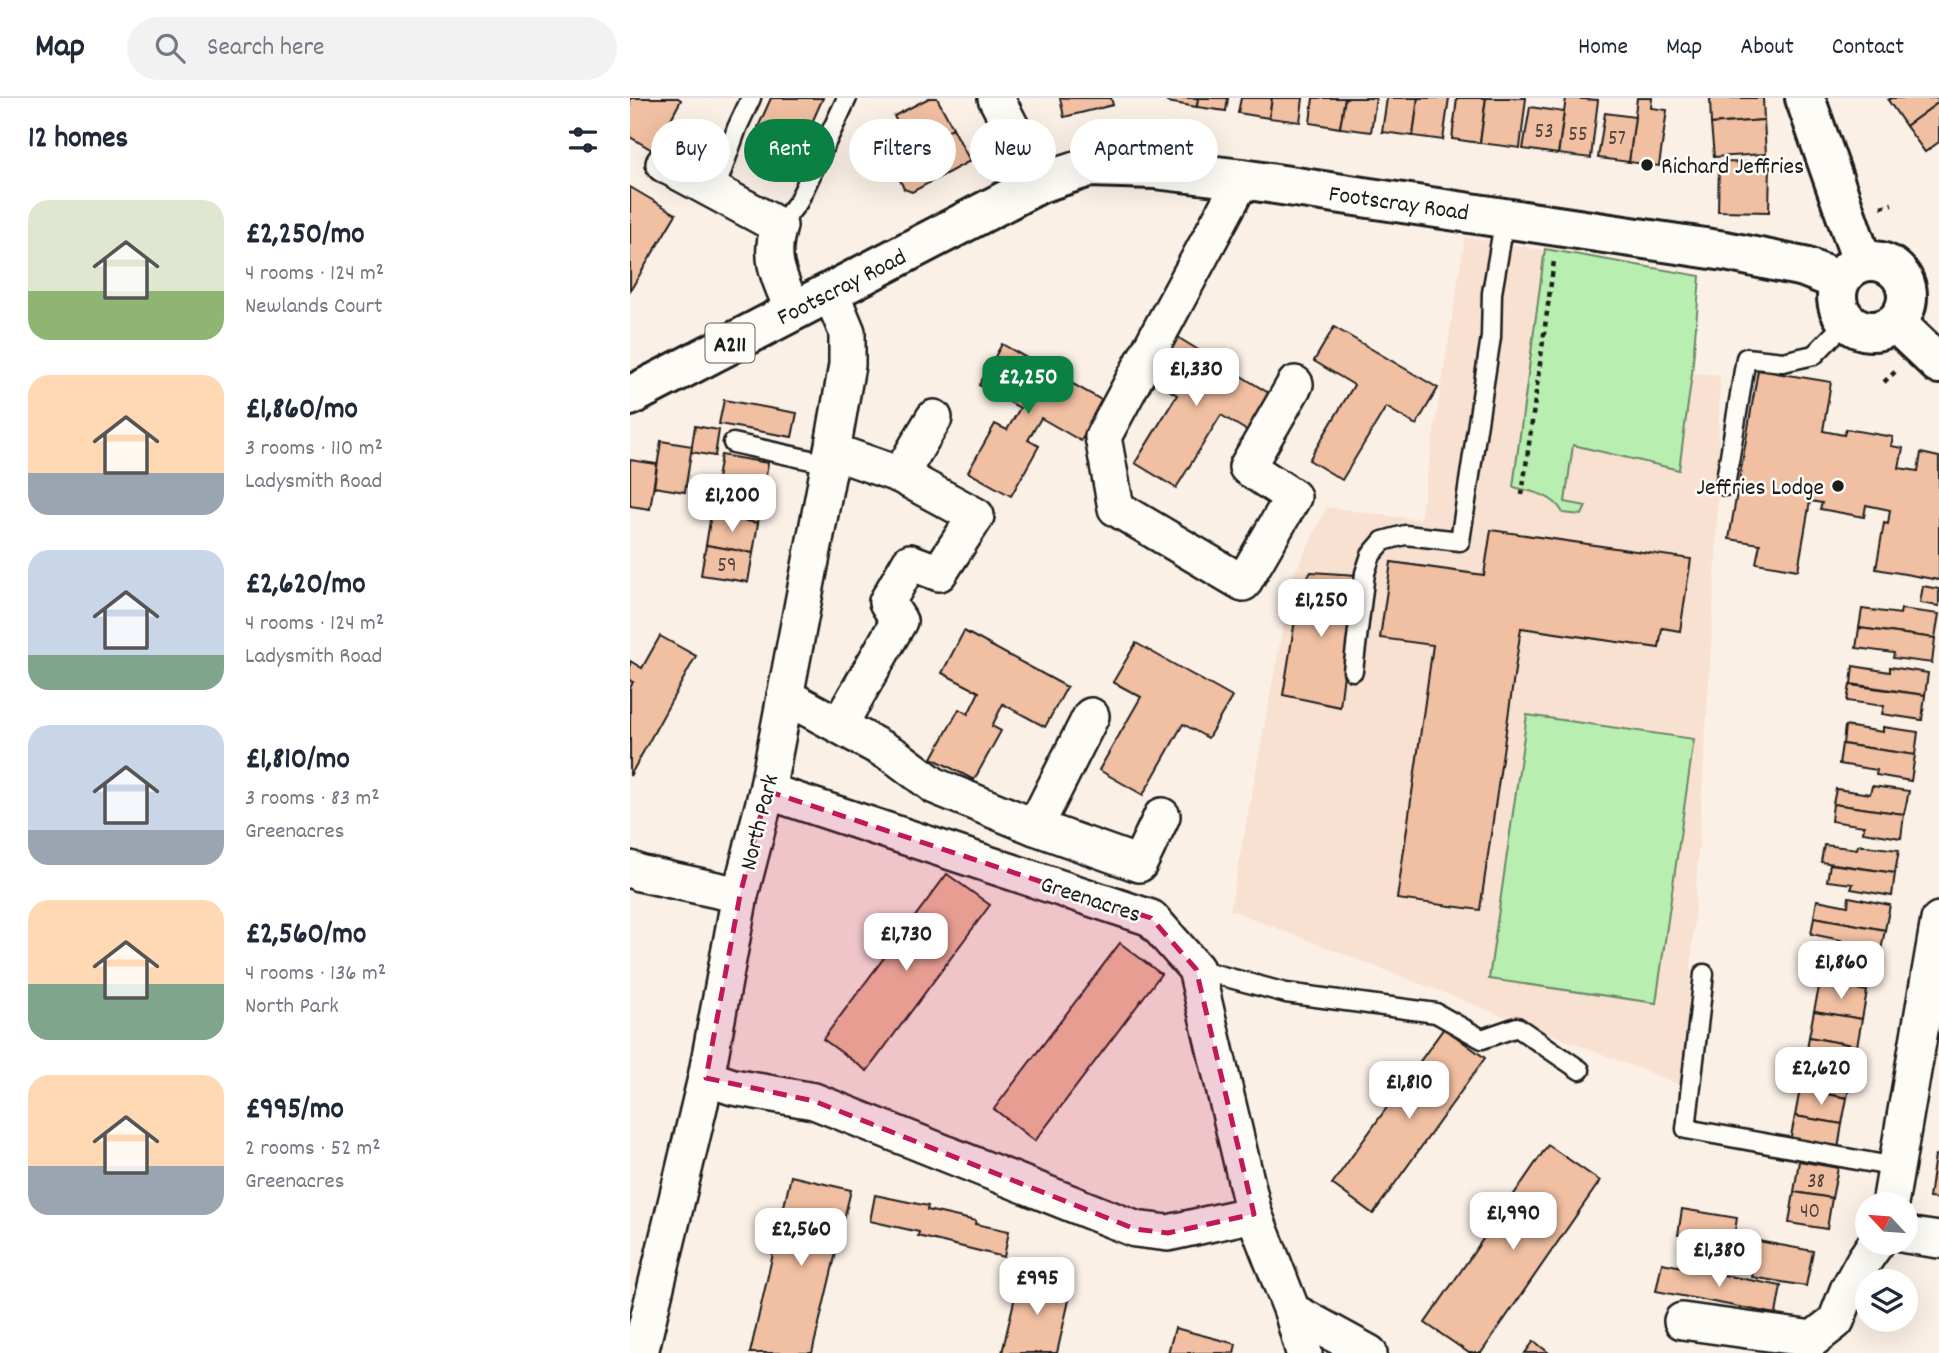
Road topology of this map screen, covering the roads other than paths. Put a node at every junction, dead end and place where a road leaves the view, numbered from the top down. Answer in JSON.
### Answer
{"nodes":[{"id":1,"x":751,"y":98,"type":"edge"},
{"id":2,"x":847,"y":98,"type":"edge"},
{"id":3,"x":996,"y":98,"type":"edge"},
{"id":4,"x":1805,"y":98,"type":"edge"},
{"id":5,"x":1241,"y":179,"type":"junction"},
{"id":6,"x":699,"y":182,"type":"edge"},
{"id":7,"x":1040,"y":183,"type":"junction"},
{"id":8,"x":715,"y":190,"type":"junction"},
{"id":9,"x":1505,"y":217,"type":"junction"},
{"id":10,"x":779,"y":226,"type":"junction"},
{"id":11,"x":1851,"y":271,"type":"junction"},
{"id":12,"x":830,"y":291,"type":"junction"},
{"id":13,"x":793,"y":310,"type":"junction"},
{"id":14,"x":1847,"y":321,"type":"junction"},
{"id":15,"x":1896,"y":323,"type":"junction"},
{"id":16,"x":1929,"y":363,"type":"edge"},
{"id":17,"x":1295,"y":384,"type":"dead end"},
{"id":18,"x":630,"y":396,"type":"edge"},
{"id":19,"x":934,"y":418,"type":"dead end"},
{"id":20,"x":733,"y":443,"type":"dead end"},
{"id":21,"x":830,"y":458,"type":"junction"},
{"id":22,"x":900,"y":475,"type":"junction"},
{"id":23,"x":1725,"y":486,"type":"dead end"},
{"id":24,"x":1353,"y":671,"type":"dead end"},
{"id":25,"x":785,"y":696,"type":"junction"},
{"id":26,"x":1091,"y":716,"type":"dead end"},
{"id":27,"x":840,"y":724,"type":"junction"},
{"id":28,"x":766,"y":791,"type":"junction"},
{"id":29,"x":1162,"y":816,"type":"dead end"},
{"id":30,"x":1035,"y":827,"type":"junction"},
{"id":31,"x":630,"y":869,"type":"edge"},
{"id":32,"x":740,"y":895,"type":"junction"},
{"id":33,"x":1939,"y":920,"type":"edge"},
{"id":34,"x":1196,"y":969,"type":"junction"},
{"id":35,"x":1704,"y":974,"type":"dead end"},
{"id":36,"x":1580,"y":1070,"type":"dead end"},
{"id":37,"x":706,"y":1078,"type":"junction"},
{"id":38,"x":1896,"y":1167,"type":"junction"},
{"id":39,"x":1892,"y":1192,"type":"edge"},
{"id":40,"x":1254,"y":1214,"type":"junction"},
{"id":41,"x":1918,"y":1237,"type":"edge"},
{"id":42,"x":1939,"y":1240,"type":"edge"},
{"id":43,"x":1868,"y":1255,"type":"edge"},
{"id":44,"x":1292,"y":1311,"type":"junction"},
{"id":45,"x":1682,"y":1321,"type":"dead end"},
{"id":46,"x":640,"y":1353,"type":"edge"},
{"id":47,"x":1304,"y":1353,"type":"edge"},
{"id":48,"x":1370,"y":1353,"type":"edge"}],
"edges":[{"from":1,"to":8,"type":"lane"},
{"from":2,"to":10,"type":"lane"},
{"from":3,"to":7,"type":"street"},
{"from":4,"to":11,"type":"main road"},
{"from":5,"to":7,"type":"main road","name":"Footscray Road","number":"A211"},
{"from":5,"to":9,"type":"main road","name":"Footscray Road","number":"A211"},
{"from":5,"to":17,"type":"street"},
{"from":6,"to":8,"type":"street"},
{"from":7,"to":12,"type":"main road","name":"Footscray Road","number":"A211"},
{"from":8,"to":10,"type":"street"},
{"from":9,"to":11,"type":"main road","name":"Footscray Road","number":"A211"},
{"from":9,"to":24,"type":"lane"},
{"from":10,"to":13,"type":"street"},
{"from":11,"to":14,"type":"main road"},
{"from":11,"to":15,"type":"main road","number":"A211"},
{"from":12,"to":13,"type":"main road","name":"Footscray Road","number":"A211"},
{"from":12,"to":21,"type":"street","name":"North Park"},
{"from":13,"to":18,"type":"main road","name":"Footscray Road","number":"A211"},
{"from":14,"to":15,"type":"main road"},
{"from":14,"to":23,"type":"lane"},
{"from":15,"to":16,"type":"main road"},
{"from":19,"to":22,"type":"street"},
{"from":20,"to":21,"type":"lane"},
{"from":21,"to":22,"type":"street"},
{"from":21,"to":25,"type":"street","name":"North Park"},
{"from":22,"to":27,"type":"street"},
{"from":25,"to":27,"type":"street"},
{"from":25,"to":28,"type":"street","name":"North Park"},
{"from":26,"to":30,"type":"street"},
{"from":27,"to":30,"type":"street"},
{"from":28,"to":32,"type":"street","name":"North Park"},
{"from":28,"to":34,"type":"street","name":"Greenacres"},
{"from":29,"to":30,"type":"street"},
{"from":31,"to":32,"type":"street"},
{"from":32,"to":37,"type":"street","name":"North Park"},
{"from":33,"to":38,"type":"street"},
{"from":34,"to":36,"type":"lane"},
{"from":34,"to":40,"type":"street","name":"Greenacres"},
{"from":35,"to":38,"type":"lane"},
{"from":37,"to":40,"type":"street"},
{"from":37,"to":46,"type":"street","name":"North Park"},
{"from":38,"to":39,"type":"street"},
{"from":40,"to":44,"type":"street","name":"Greenacres"},
{"from":41,"to":42,"type":"street"},
{"from":43,"to":45,"type":"street"},
{"from":44,"to":47,"type":"street","name":"Greenacres"},
{"from":44,"to":48,"type":"street"}]}
